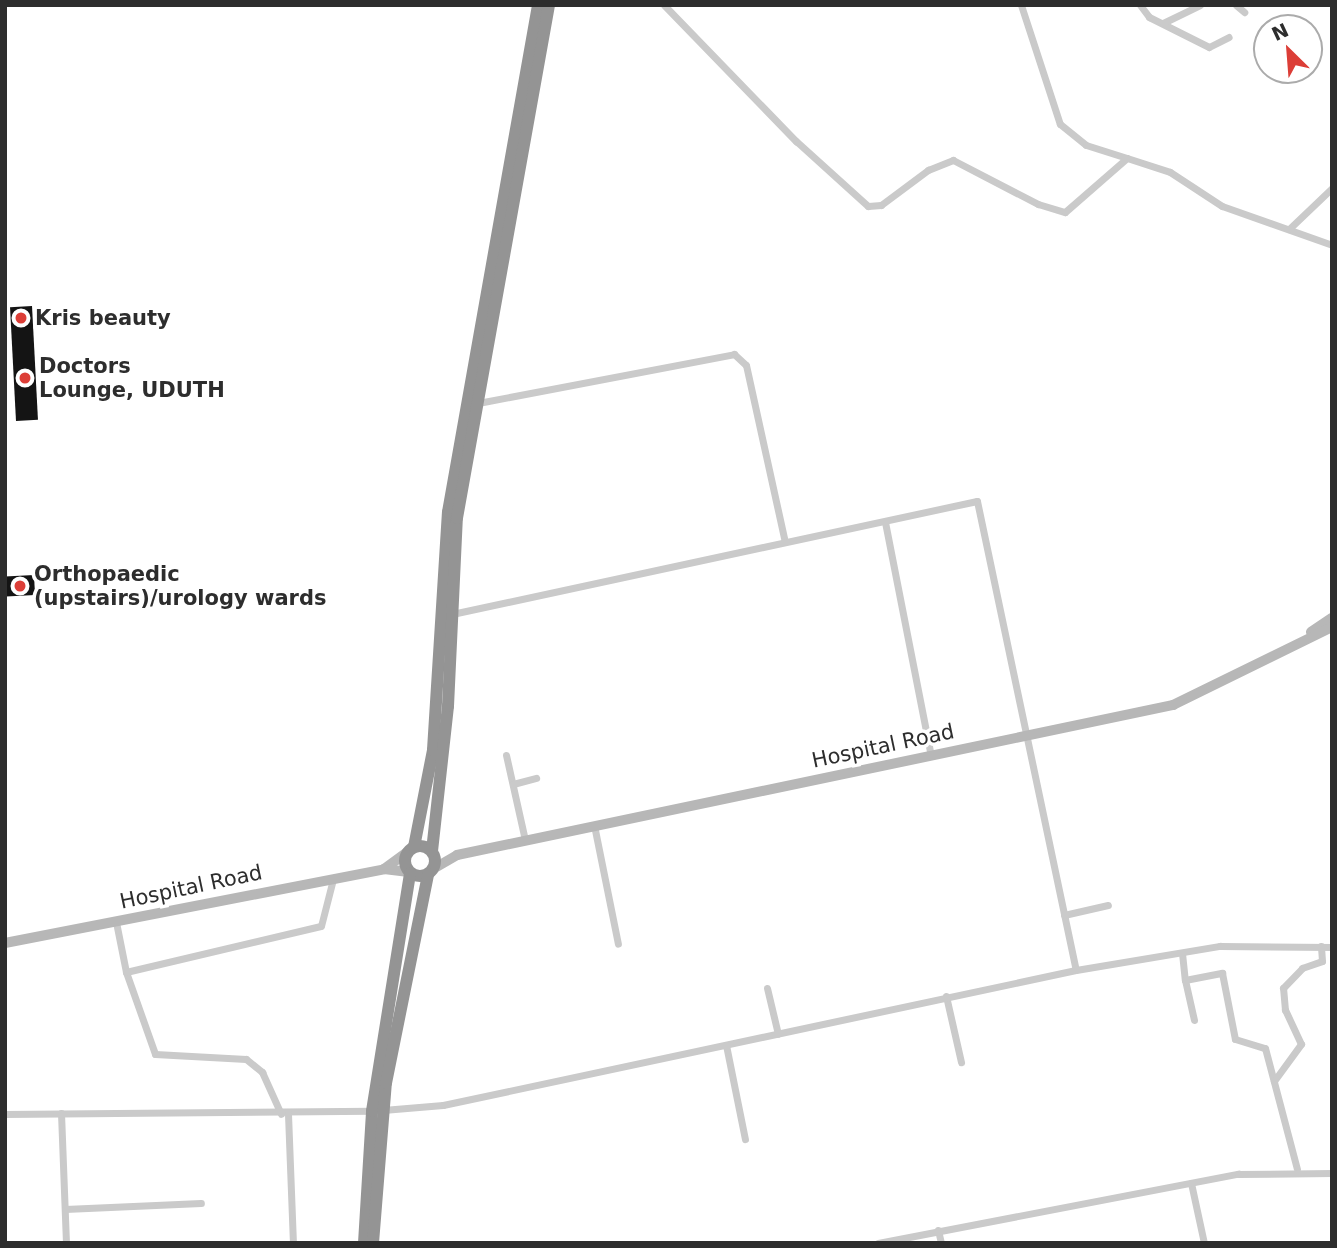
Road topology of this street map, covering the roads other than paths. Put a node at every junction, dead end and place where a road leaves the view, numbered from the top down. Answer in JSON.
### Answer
{"nodes":[{"id":1,"x":538,"y":5,"type":"edge"},
{"id":2,"x":549,"y":5,"type":"edge"},
{"id":3,"x":664,"y":5,"type":"edge"},
{"id":4,"x":1021,"y":5,"type":"edge"},
{"id":5,"x":1140,"y":5,"type":"edge"},
{"id":6,"x":1200,"y":5,"type":"edge"},
{"id":7,"x":1236,"y":5,"type":"edge"},
{"id":8,"x":1244,"y":12,"type":"dead end"},
{"id":9,"x":1163,"y":23,"type":"junction"},
{"id":10,"x":1229,"y":37,"type":"dead end"},
{"id":11,"x":1127,"y":158,"type":"junction"},
{"id":12,"x":1332,"y":188,"type":"edge"},
{"id":13,"x":1289,"y":229,"type":"junction"},
{"id":14,"x":1332,"y":245,"type":"edge"},
{"id":15,"x":478,"y":403,"type":"junction"},
{"id":16,"x":885,"y":522,"type":"junction"},
{"id":17,"x":785,"y":542,"type":"junction"},
{"id":18,"x":452,"y":614,"type":"junction"},
{"id":19,"x":1332,"y":618,"type":"edge"},
{"id":20,"x":1332,"y":627,"type":"edge"},
{"id":21,"x":1303,"y":639,"type":"junction"},
{"id":22,"x":1028,"y":736,"type":"junction"},
{"id":23,"x":506,"y":755,"type":"dead end"},
{"id":24,"x":931,"y":756,"type":"junction"},
{"id":25,"x":536,"y":778,"type":"dead end"},
{"id":26,"x":513,"y":784,"type":"junction"},
{"id":27,"x":594,"y":825,"type":"junction"},
{"id":28,"x":525,"y":840,"type":"junction"},
{"id":29,"x":410,"y":850,"type":"junction"},
{"id":30,"x":432,"y":851,"type":"junction"},
{"id":31,"x":457,"y":855,"type":"junction"},
{"id":32,"x":384,"y":869,"type":"junction"},
{"id":33,"x":431,"y":871,"type":"junction"},
{"id":34,"x":407,"y":872,"type":"junction"},
{"id":35,"x":333,"y":879,"type":"junction"},
{"id":36,"x":1108,"y":905,"type":"dead end"},
{"id":37,"x":1064,"y":915,"type":"junction"},
{"id":38,"x":116,"y":922,"type":"junction"},
{"id":39,"x":5,"y":943,"type":"edge"},
{"id":40,"x":618,"y":944,"type":"dead end"},
{"id":41,"x":1321,"y":946,"type":"junction"},
{"id":42,"x":1332,"y":947,"type":"edge"},
{"id":43,"x":1182,"y":953,"type":"junction"},
{"id":44,"x":1076,"y":970,"type":"junction"},
{"id":45,"x":126,"y":972,"type":"junction"},
{"id":46,"x":1185,"y":980,"type":"junction"},
{"id":47,"x":767,"y":988,"type":"dead end"},
{"id":48,"x":946,"y":996,"type":"junction"},
{"id":49,"x":1194,"y":1020,"type":"dead end"},
{"id":50,"x":778,"y":1034,"type":"junction"},
{"id":51,"x":726,"y":1045,"type":"junction"},
{"id":52,"x":961,"y":1062,"type":"dead end"},
{"id":53,"x":1274,"y":1082,"type":"junction"},
{"id":54,"x":378,"y":1110,"type":"junction"},
{"id":55,"x":61,"y":1113,"type":"junction"},
{"id":56,"x":5,"y":1114,"type":"edge"},
{"id":57,"x":284,"y":1114,"type":"junction"},
{"id":58,"x":745,"y":1139,"type":"dead end"},
{"id":59,"x":1297,"y":1169,"type":"junction"},
{"id":60,"x":1332,"y":1173,"type":"edge"},
{"id":61,"x":1191,"y":1183,"type":"junction"},
{"id":62,"x":201,"y":1203,"type":"dead end"},
{"id":63,"x":65,"y":1209,"type":"junction"},
{"id":64,"x":938,"y":1230,"type":"junction"},
{"id":65,"x":66,"y":1243,"type":"edge"},
{"id":66,"x":293,"y":1243,"type":"edge"},
{"id":67,"x":364,"y":1243,"type":"edge"},
{"id":68,"x":373,"y":1243,"type":"edge"},
{"id":69,"x":878,"y":1243,"type":"edge"},
{"id":70,"x":941,"y":1243,"type":"edge"},
{"id":71,"x":1204,"y":1243,"type":"edge"}],
"edges":[{"from":1,"to":29,"type":"highway"},
{"from":2,"to":15,"type":"highway"},
{"from":3,"to":11,"type":"street"},
{"from":4,"to":11,"type":"street"},
{"from":5,"to":9,"type":"street"},
{"from":6,"to":9,"type":"street"},
{"from":7,"to":8,"type":"street"},
{"from":9,"to":10,"type":"street"},
{"from":11,"to":13,"type":"street"},
{"from":12,"to":13,"type":"street"},
{"from":13,"to":14,"type":"street"},
{"from":15,"to":17,"type":"street"},
{"from":15,"to":18,"type":"highway"},
{"from":16,"to":17,"type":"street"},
{"from":16,"to":22,"type":"street"},
{"from":16,"to":24,"type":"street"},
{"from":17,"to":18,"type":"street"},
{"from":18,"to":30,"type":"highway"},
{"from":19,"to":21,"type":"street"},
{"from":20,"to":21,"type":"street"},
{"from":21,"to":22,"type":"street","name":"Hospital Road"},
{"from":22,"to":24,"type":"street","name":"Hospital Road"},
{"from":22,"to":37,"type":"street"},
{"from":23,"to":26,"type":"street"},
{"from":24,"to":27,"type":"street","name":"Hospital Road"},
{"from":25,"to":26,"type":"street"},
{"from":26,"to":28,"type":"street"},
{"from":27,"to":28,"type":"street","name":"Hospital Road"},
{"from":27,"to":40,"type":"street"},
{"from":28,"to":31,"type":"street","name":"Hospital Road"},
{"from":29,"to":30,"type":"highway"},
{"from":29,"to":32,"type":"street"},
{"from":29,"to":34,"type":"highway"},
{"from":30,"to":31,"type":"street"},
{"from":30,"to":33,"type":"highway"},
{"from":31,"to":33,"type":"street"},
{"from":32,"to":34,"type":"street"},
{"from":32,"to":35,"type":"street","name":"Hospital Road"},
{"from":33,"to":34,"type":"highway"},
{"from":33,"to":54,"type":"highway"},
{"from":34,"to":54,"type":"highway"},
{"from":35,"to":38,"type":"street","name":"Hospital Road"},
{"from":35,"to":45,"type":"street"},
{"from":36,"to":37,"type":"street"},
{"from":37,"to":44,"type":"street"},
{"from":38,"to":39,"type":"street","name":"Hospital Road"},
{"from":38,"to":45,"type":"street"},
{"from":41,"to":42,"type":"street"},
{"from":41,"to":43,"type":"street"},
{"from":41,"to":53,"type":"street"},
{"from":43,"to":44,"type":"street"},
{"from":43,"to":46,"type":"street"},
{"from":44,"to":48,"type":"street"},
{"from":45,"to":57,"type":"street"},
{"from":46,"to":49,"type":"street"},
{"from":46,"to":53,"type":"street"},
{"from":47,"to":50,"type":"street"},
{"from":48,"to":50,"type":"street"},
{"from":48,"to":52,"type":"street"},
{"from":50,"to":51,"type":"street"},
{"from":51,"to":54,"type":"street"},
{"from":51,"to":58,"type":"street"},
{"from":53,"to":59,"type":"street"},
{"from":54,"to":57,"type":"street"},
{"from":54,"to":67,"type":"highway"},
{"from":54,"to":68,"type":"highway"},
{"from":55,"to":56,"type":"street"},
{"from":55,"to":57,"type":"street"},
{"from":55,"to":63,"type":"street"},
{"from":57,"to":66,"type":"street"},
{"from":59,"to":60,"type":"street"},
{"from":59,"to":61,"type":"street"},
{"from":61,"to":64,"type":"street"},
{"from":61,"to":71,"type":"street"},
{"from":62,"to":63,"type":"street"},
{"from":63,"to":65,"type":"street"},
{"from":64,"to":69,"type":"street"},
{"from":64,"to":70,"type":"street"}]}
